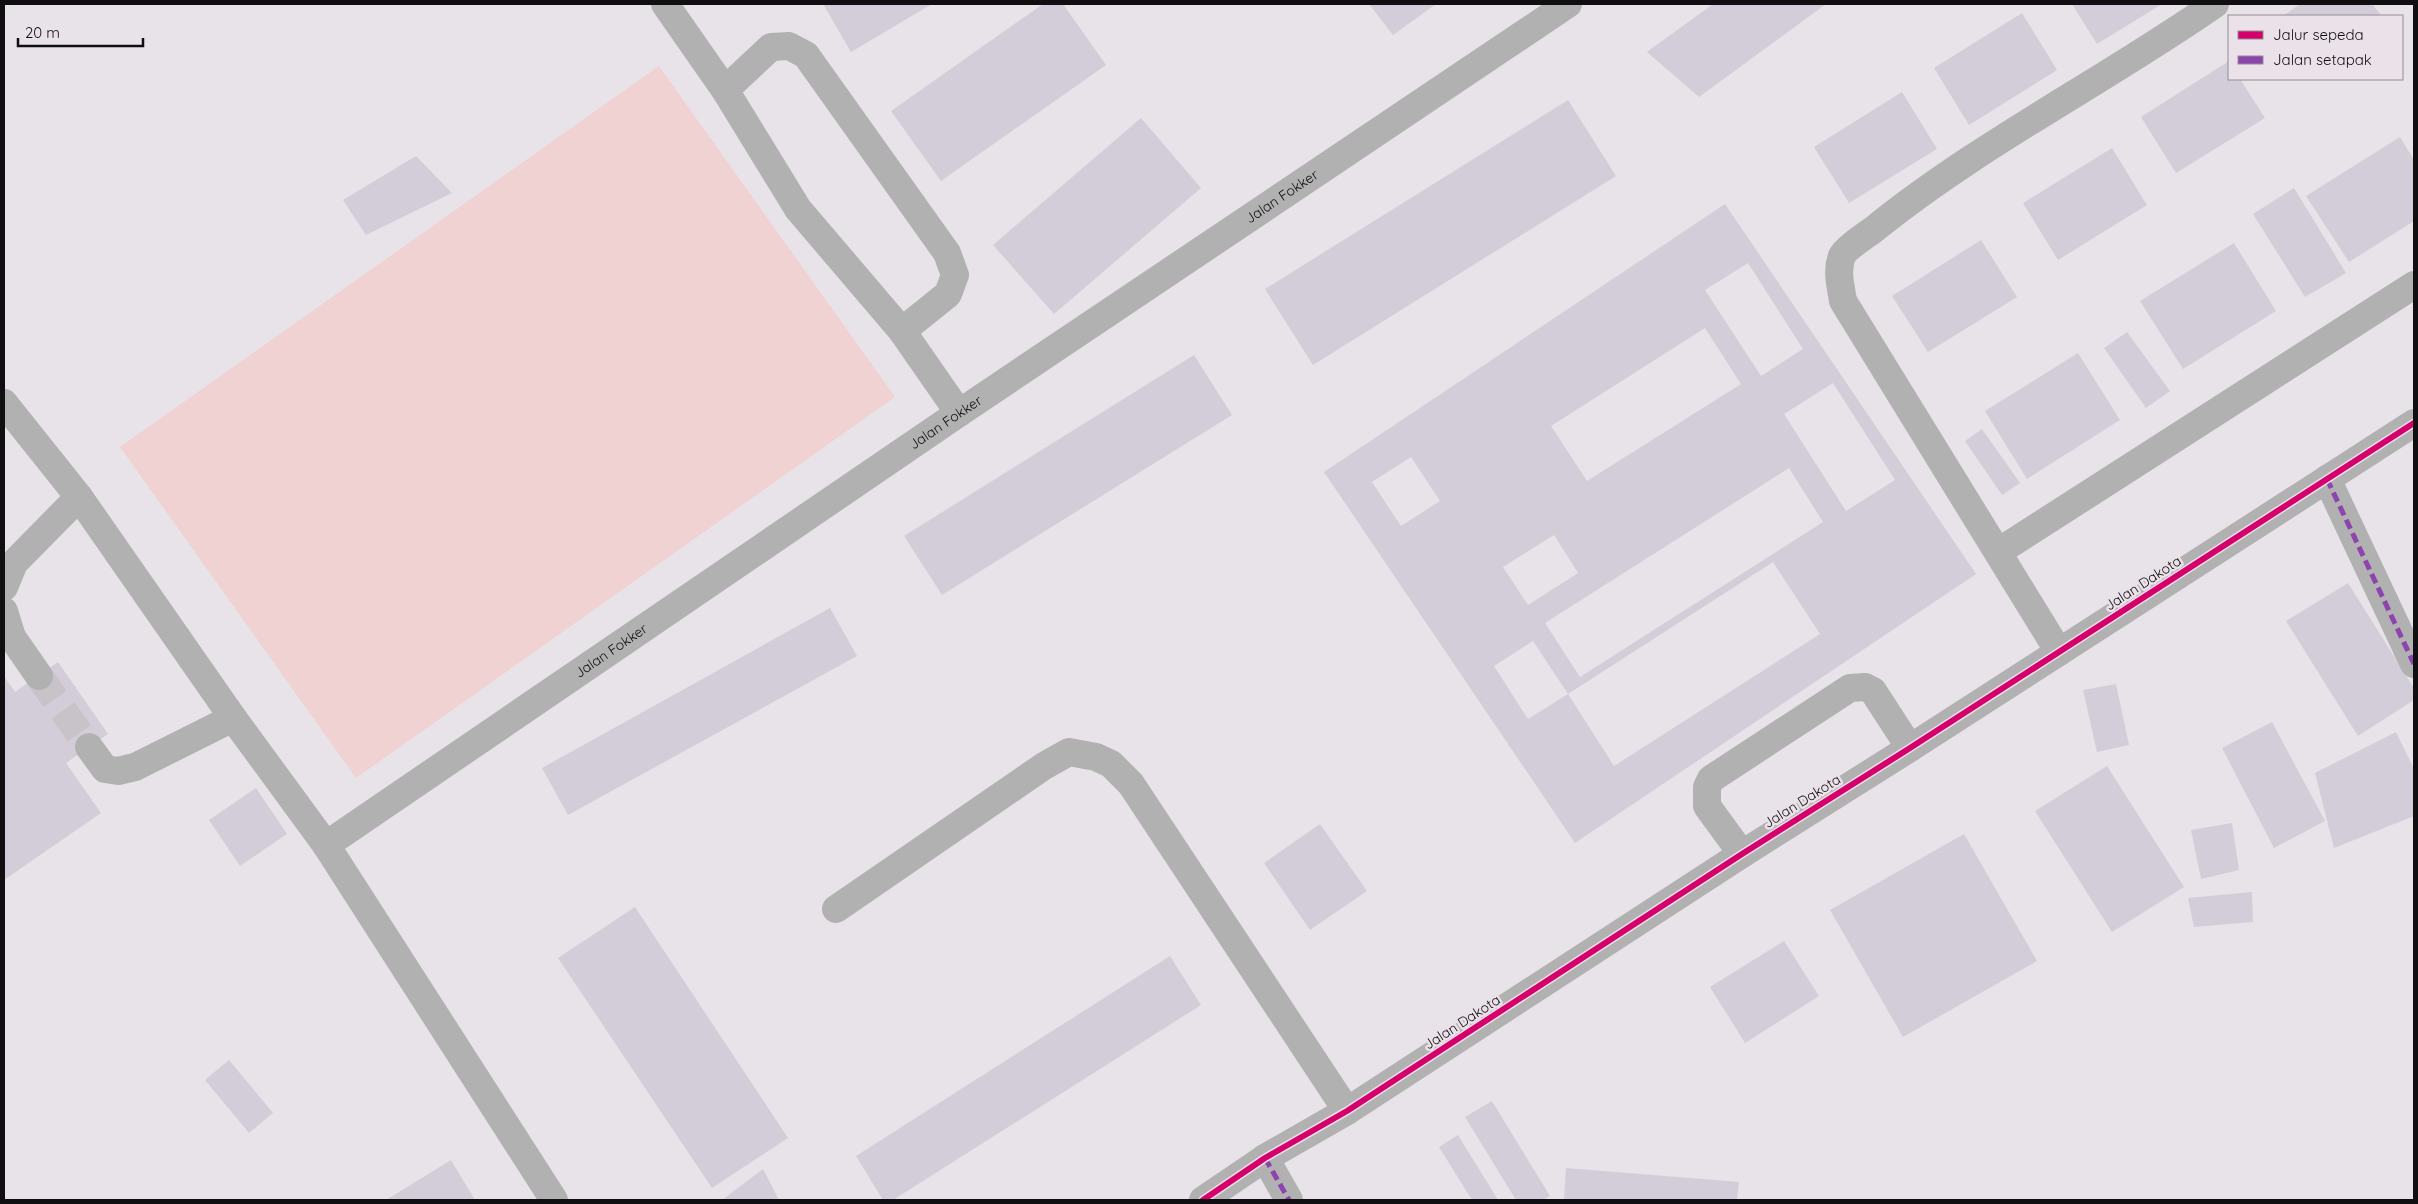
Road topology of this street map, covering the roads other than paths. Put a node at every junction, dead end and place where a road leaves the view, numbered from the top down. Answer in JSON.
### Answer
{"nodes":[{"id":1,"x":665,"y":4,"type":"edge"},
{"id":2,"x":1568,"y":4,"type":"edge"},
{"id":3,"x":2215,"y":4,"type":"edge"},
{"id":4,"x":725,"y":90,"type":"junction"},
{"id":5,"x":2414,"y":285,"type":"edge"},
{"id":6,"x":902,"y":331,"type":"junction"},
{"id":7,"x":4,"y":403,"type":"edge"},
{"id":8,"x":959,"y":413,"type":"junction"},
{"id":9,"x":2414,"y":423,"type":"edge"},
{"id":10,"x":2327,"y":480,"type":"junction"},
{"id":11,"x":79,"y":497,"type":"junction"},
{"id":12,"x":1998,"y":552,"type":"junction"},
{"id":13,"x":4,"y":587,"type":"edge"},
{"id":14,"x":4,"y":610,"type":"edge"},
{"id":15,"x":2059,"y":652,"type":"junction"},
{"id":16,"x":2414,"y":664,"type":"edge"},
{"id":17,"x":39,"y":676,"type":"tunnel mouth"},
{"id":18,"x":234,"y":718,"type":"junction"},
{"id":19,"x":89,"y":747,"type":"tunnel mouth"},
{"id":20,"x":1910,"y":748,"type":"junction"},
{"id":21,"x":326,"y":845,"type":"junction"},
{"id":22,"x":1742,"y":854,"type":"junction"},
{"id":23,"x":836,"y":909,"type":"dead end"},
{"id":24,"x":1347,"y":1112,"type":"junction"},
{"id":25,"x":1265,"y":1158,"type":"junction"},
{"id":26,"x":554,"y":1200,"type":"edge"},
{"id":27,"x":1203,"y":1200,"type":"edge"},
{"id":28,"x":1289,"y":1200,"type":"edge"}],
"edges":[{"from":1,"to":4,"type":"street"},
{"from":2,"to":8,"type":"street","name":"Jalan Fokker"},
{"from":3,"to":12,"type":"street"},
{"from":4,"to":6,"type":"street"},
{"from":4,"to":6,"type":"street"},
{"from":5,"to":12,"type":"street"},
{"from":6,"to":8,"type":"street"},
{"from":7,"to":11,"type":"street"},
{"from":8,"to":21,"type":"street","name":"Jalan Fokker"},
{"from":9,"to":10,"type":"street","name":"Jalan Dakota"},
{"from":10,"to":15,"type":"street","name":"Jalan Dakota"},
{"from":10,"to":16,"type":"street"},
{"from":11,"to":13,"type":"street"},
{"from":11,"to":18,"type":"street"},
{"from":12,"to":15,"type":"street"},
{"from":14,"to":17,"type":"street"},
{"from":15,"to":20,"type":"street","name":"Jalan Dakota"},
{"from":18,"to":19,"type":"street"},
{"from":18,"to":21,"type":"street"},
{"from":20,"to":22,"type":"street","name":"Jalan Dakota"},
{"from":20,"to":22,"type":"street"},
{"from":21,"to":26,"type":"street"},
{"from":22,"to":24,"type":"street","name":"Jalan Dakota"},
{"from":23,"to":24,"type":"street"},
{"from":24,"to":25,"type":"street","name":"Jalan Dakota"},
{"from":25,"to":27,"type":"street","name":"Jalan Dakota"},
{"from":25,"to":28,"type":"street"}]}
